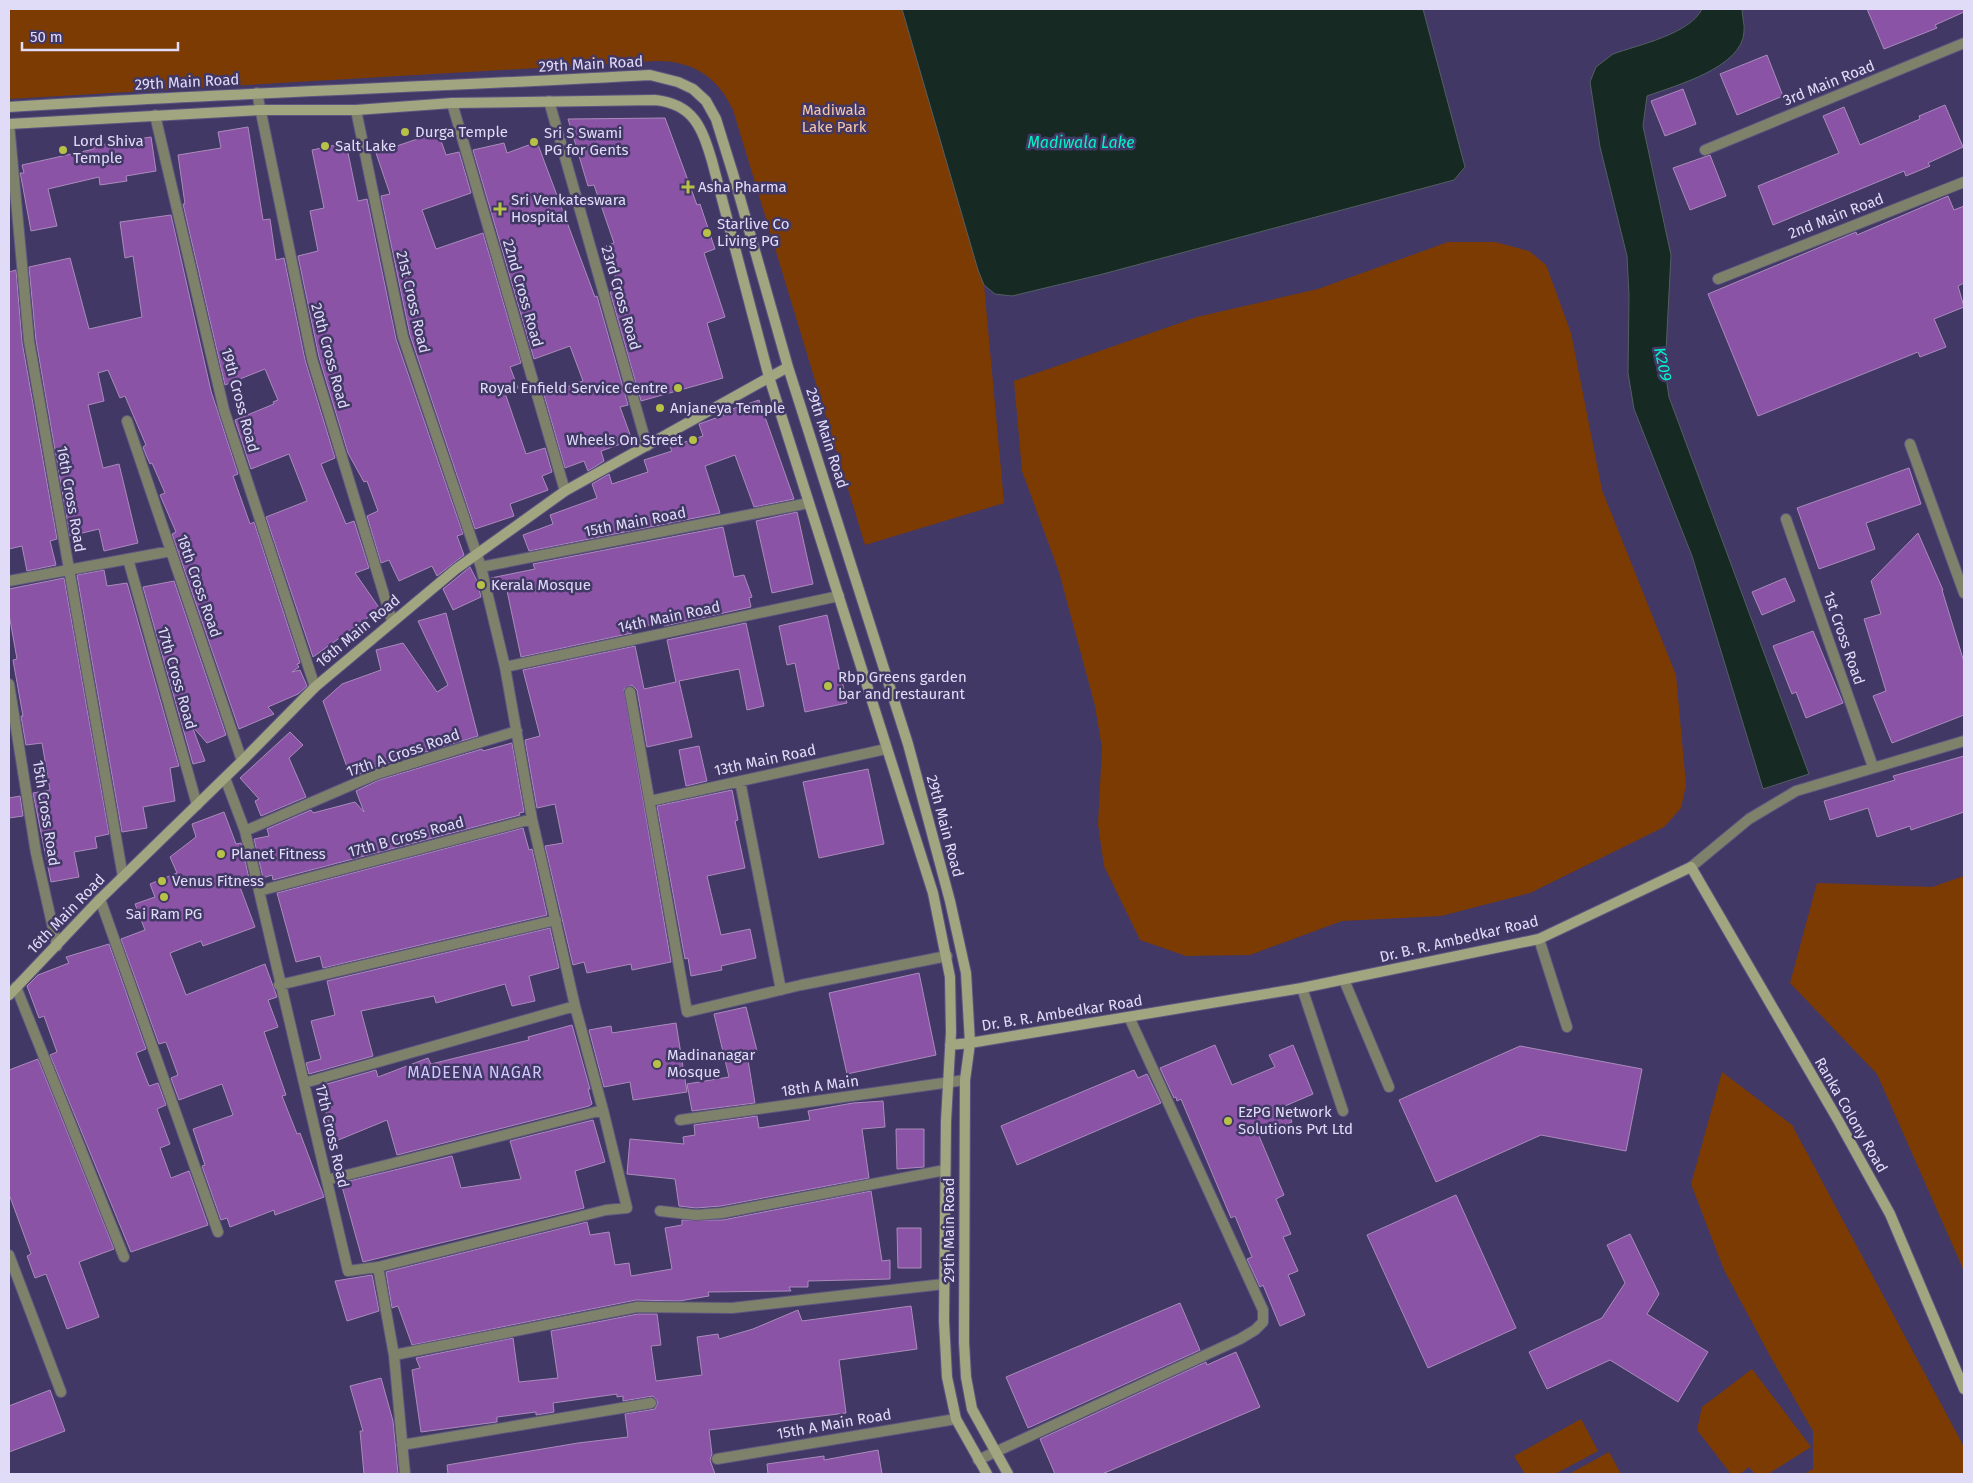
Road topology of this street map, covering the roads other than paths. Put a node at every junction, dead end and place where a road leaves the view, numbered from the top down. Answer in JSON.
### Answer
{"nodes":[{"id":1,"x":1964,"y":43,"type":"edge"},
{"id":2,"x":257,"y":94,"type":"junction"},
{"id":3,"x":549,"y":101,"type":"junction"},
{"id":4,"x":452,"y":103,"type":"junction"},
{"id":5,"x":9,"y":107,"type":"edge"},
{"id":6,"x":260,"y":110,"type":"junction"},
{"id":7,"x":356,"y":110,"type":"junction"},
{"id":8,"x":155,"y":116,"type":"junction"},
{"id":9,"x":9,"y":124,"type":"edge"},
{"id":10,"x":1705,"y":150,"type":"dead end"},
{"id":11,"x":1964,"y":182,"type":"edge"},
{"id":12,"x":1718,"y":278,"type":"dead end"},
{"id":13,"x":788,"y":367,"type":"junction"},
{"id":14,"x":769,"y":377,"type":"junction"},
{"id":15,"x":127,"y":420,"type":"dead end"},
{"id":16,"x":1910,"y":444,"type":"dead end"},
{"id":17,"x":647,"y":446,"type":"junction"},
{"id":18,"x":565,"y":491,"type":"junction"},
{"id":19,"x":809,"y":503,"type":"junction"},
{"id":20,"x":1786,"y":519,"type":"dead end"},
{"id":21,"x":171,"y":551,"type":"junction"},
{"id":22,"x":478,"y":554,"type":"junction"},
{"id":23,"x":128,"y":559,"type":"junction"},
{"id":24,"x":481,"y":567,"type":"junction"},
{"id":25,"x":68,"y":568,"type":"junction"},
{"id":26,"x":9,"y":581,"type":"edge"},
{"id":27,"x":1964,"y":593,"type":"edge"},
{"id":28,"x":839,"y":596,"type":"junction"},
{"id":29,"x":392,"y":621,"type":"junction"},
{"id":30,"x":505,"y":667,"type":"junction"},
{"id":31,"x":9,"y":684,"type":"edge"},
{"id":32,"x":315,"y":687,"type":"junction"},
{"id":33,"x":630,"y":692,"type":"dead end"},
{"id":34,"x":11,"y":709,"type":"edge"},
{"id":35,"x":517,"y":731,"type":"junction"},
{"id":36,"x":1964,"y":741,"type":"edge"},
{"id":37,"x":886,"y":749,"type":"junction"},
{"id":38,"x":242,"y":761,"type":"junction"},
{"id":39,"x":1873,"y":767,"type":"junction"},
{"id":40,"x":225,"y":778,"type":"junction"},
{"id":41,"x":740,"y":781,"type":"junction"},
{"id":42,"x":650,"y":800,"type":"junction"},
{"id":43,"x":197,"y":805,"type":"junction"},
{"id":44,"x":532,"y":819,"type":"junction"},
{"id":45,"x":245,"y":832,"type":"junction"},
{"id":46,"x":1691,"y":867,"type":"junction"},
{"id":47,"x":123,"y":877,"type":"junction"},
{"id":48,"x":259,"y":891,"type":"junction"},
{"id":49,"x":100,"y":899,"type":"junction"},
{"id":50,"x":556,"y":920,"type":"junction"},
{"id":51,"x":1539,"y":939,"type":"junction"},
{"id":52,"x":57,"y":946,"type":"junction"},
{"id":53,"x":947,"y":956,"type":"junction"},
{"id":54,"x":1344,"y":980,"type":"junction"},
{"id":55,"x":279,"y":985,"type":"junction"},
{"id":56,"x":16,"y":987,"type":"junction"},
{"id":57,"x":1302,"y":988,"type":"junction"},
{"id":58,"x":781,"y":990,"type":"junction"},
{"id":59,"x":9,"y":995,"type":"edge"},
{"id":60,"x":575,"y":1006,"type":"junction"},
{"id":61,"x":1129,"y":1017,"type":"junction"},
{"id":62,"x":1568,"y":1027,"type":"dead end"},
{"id":63,"x":970,"y":1043,"type":"junction"},
{"id":64,"x":950,"y":1045,"type":"junction"},
{"id":65,"x":964,"y":1080,"type":"junction"},
{"id":66,"x":304,"y":1083,"type":"junction"},
{"id":67,"x":947,"y":1084,"type":"junction"},
{"id":68,"x":1389,"y":1087,"type":"dead end"},
{"id":69,"x":604,"y":1110,"type":"junction"},
{"id":70,"x":1343,"y":1111,"type":"dead end"},
{"id":71,"x":680,"y":1120,"type":"dead end"},
{"id":72,"x":945,"y":1170,"type":"junction"},
{"id":73,"x":327,"y":1180,"type":"junction"},
{"id":74,"x":660,"y":1210,"type":"dead end"},
{"id":75,"x":218,"y":1232,"type":"dead end"},
{"id":76,"x":9,"y":1255,"type":"edge"},
{"id":77,"x":124,"y":1257,"type":"dead end"},
{"id":78,"x":378,"y":1267,"type":"junction"},
{"id":79,"x":944,"y":1284,"type":"junction"},
{"id":80,"x":394,"y":1355,"type":"junction"},
{"id":81,"x":1964,"y":1389,"type":"edge"},
{"id":82,"x":61,"y":1392,"type":"dead end"},
{"id":83,"x":651,"y":1403,"type":"dead end"},
{"id":84,"x":956,"y":1418,"type":"junction"},
{"id":85,"x":402,"y":1445,"type":"junction"},
{"id":86,"x":994,"y":1451,"type":"junction"},
{"id":87,"x":718,"y":1459,"type":"dead end"},
{"id":88,"x":978,"y":1460,"type":"junction"},
{"id":89,"x":405,"y":1474,"type":"edge"},
{"id":90,"x":987,"y":1474,"type":"edge"},
{"id":91,"x":1008,"y":1474,"type":"edge"}],
"edges":[{"from":1,"to":10,"type":"street","name":"3rd Main Road"},
{"from":2,"to":5,"type":"main road","name":"29th Main Road"},
{"from":2,"to":6,"type":"street","name":"20th Cross Road"},
{"from":2,"to":13,"type":"main road","name":"29th Main Road"},
{"from":3,"to":4,"type":"main road","name":"29th Main Road"},
{"from":3,"to":14,"type":"main road","name":"29th Main Road"},
{"from":3,"to":17,"type":"street","name":"23rd Cross Road"},
{"from":4,"to":7,"type":"main road","name":"29th Main Road"},
{"from":4,"to":18,"type":"street","name":"22nd Cross Road"},
{"from":6,"to":7,"type":"main road","name":"29th Main Road"},
{"from":6,"to":8,"type":"main road","name":"29th Main Road"},
{"from":6,"to":29,"type":"street","name":"20th Cross Road"},
{"from":7,"to":22,"type":"street","name":"21st Cross Road"},
{"from":8,"to":9,"type":"main road","name":"29th Main Road"},
{"from":8,"to":32,"type":"street","name":"19th Cross Road"},
{"from":9,"to":25,"type":"street","name":"16th Cross Road"},
{"from":11,"to":12,"type":"street","name":"2nd Main Road"},
{"from":13,"to":14,"type":"main road","name":"16th Main Road"},
{"from":13,"to":63,"type":"main road","name":"29th Main Road"},
{"from":14,"to":17,"type":"main road","name":"16th Main Road"},
{"from":14,"to":19,"type":"main road","name":"29th Main Road"},
{"from":15,"to":21,"type":"street","name":"18th Cross Road"},
{"from":16,"to":27,"type":"street"},
{"from":17,"to":18,"type":"main road","name":"16th Main Road"},
{"from":18,"to":22,"type":"main road","name":"16th Main Road"},
{"from":19,"to":24,"type":"street","name":"15th Main Road"},
{"from":19,"to":28,"type":"main road","name":"29th Main Road"},
{"from":20,"to":39,"type":"street","name":"1st Cross Road"},
{"from":21,"to":23,"type":"street"},
{"from":21,"to":38,"type":"street","name":"18th Cross Road"},
{"from":22,"to":24,"type":"street"},
{"from":22,"to":29,"type":"main road","name":"16th Main Road"},
{"from":23,"to":25,"type":"street"},
{"from":23,"to":43,"type":"street","name":"17th Cross Road"},
{"from":24,"to":30,"type":"street"},
{"from":25,"to":26,"type":"street"},
{"from":25,"to":47,"type":"street","name":"16th Cross Road"},
{"from":28,"to":30,"type":"street","name":"14th Main Road"},
{"from":28,"to":37,"type":"main road","name":"29th Main Road"},
{"from":29,"to":32,"type":"main road","name":"16th Main Road"},
{"from":30,"to":35,"type":"street"},
{"from":31,"to":34,"type":"street","name":"15th Cross Road"},
{"from":32,"to":38,"type":"main road","name":"16th Main Road"},
{"from":33,"to":42,"type":"street"},
{"from":34,"to":52,"type":"street","name":"15th Cross Road"},
{"from":35,"to":44,"type":"street"},
{"from":35,"to":45,"type":"street","name":"17th A Cross Road"},
{"from":36,"to":39,"type":"street","name":"Dr. B. R. Ambedkar Road"},
{"from":37,"to":41,"type":"street","name":"13th Main Road"},
{"from":37,"to":53,"type":"main road","name":"29th Main Road"},
{"from":38,"to":40,"type":"main road","name":"16th Main Road"},
{"from":39,"to":46,"type":"street","name":"Dr. B. R. Ambedkar Road"},
{"from":40,"to":43,"type":"main road","name":"16th Main Road"},
{"from":40,"to":45,"type":"street","name":"17th Cross Road"},
{"from":41,"to":42,"type":"street","name":"13th Main Road"},
{"from":41,"to":58,"type":"street"},
{"from":42,"to":58,"type":"street"},
{"from":43,"to":47,"type":"main road","name":"16th Main Road"},
{"from":44,"to":48,"type":"street","name":"17th B Cross Road"},
{"from":44,"to":50,"type":"street"},
{"from":45,"to":48,"type":"street","name":"17th Cross Road"},
{"from":46,"to":51,"type":"main road","name":"Dr. B. R. Ambedkar Road"},
{"from":46,"to":81,"type":"main road","name":"Ranka Colony Road"},
{"from":47,"to":49,"type":"main road","name":"16th Main Road"},
{"from":48,"to":55,"type":"street","name":"17th Cross Road"},
{"from":49,"to":52,"type":"main road","name":"16th Main Road"},
{"from":49,"to":75,"type":"street"},
{"from":50,"to":55,"type":"street"},
{"from":50,"to":60,"type":"street"},
{"from":51,"to":54,"type":"main road","name":"Dr. B. R. Ambedkar Road"},
{"from":51,"to":62,"type":"street"},
{"from":52,"to":56,"type":"main road","name":"16th Main Road"},
{"from":53,"to":58,"type":"street"},
{"from":53,"to":64,"type":"main road","name":"29th Main Road"},
{"from":54,"to":57,"type":"main road","name":"Dr. B. R. Ambedkar Road"},
{"from":54,"to":68,"type":"street"},
{"from":55,"to":66,"type":"street","name":"17th Cross Road"},
{"from":56,"to":59,"type":"main road","name":"16th Main Road"},
{"from":56,"to":77,"type":"street"},
{"from":57,"to":61,"type":"main road","name":"Dr. B. R. Ambedkar Road"},
{"from":57,"to":70,"type":"street"},
{"from":60,"to":66,"type":"street"},
{"from":60,"to":69,"type":"street"},
{"from":61,"to":63,"type":"main road","name":"Dr. B. R. Ambedkar Road"},
{"from":61,"to":86,"type":"street"},
{"from":63,"to":64,"type":"main road","name":"Dr. B. R. Ambedkar Road"},
{"from":63,"to":65,"type":"main road","name":"29th Main Road"},
{"from":64,"to":67,"type":"main road","name":"29th Main Road"},
{"from":65,"to":67,"type":"street","name":"18th A Main"},
{"from":65,"to":86,"type":"main road","name":"29th Main Road"},
{"from":66,"to":73,"type":"street","name":"17th Cross Road"},
{"from":67,"to":71,"type":"street","name":"18th A Main"},
{"from":67,"to":72,"type":"main road","name":"29th Main Road"},
{"from":69,"to":73,"type":"street"},
{"from":69,"to":78,"type":"street"},
{"from":72,"to":74,"type":"street"},
{"from":72,"to":79,"type":"main road","name":"29th Main Road"},
{"from":73,"to":78,"type":"street","name":"17th Cross Road"},
{"from":76,"to":82,"type":"street"},
{"from":78,"to":80,"type":"street"},
{"from":79,"to":80,"type":"street"},
{"from":79,"to":84,"type":"main road","name":"29th Main Road"},
{"from":80,"to":85,"type":"street"},
{"from":83,"to":85,"type":"street"},
{"from":84,"to":87,"type":"street","name":"15th A Main Road"},
{"from":84,"to":88,"type":"main road","name":"29th Main Road"},
{"from":85,"to":89,"type":"street"},
{"from":86,"to":88,"type":"street"},
{"from":86,"to":91,"type":"main road","name":"29th Main Road"},
{"from":88,"to":90,"type":"main road","name":"29th Main Road"}]}
